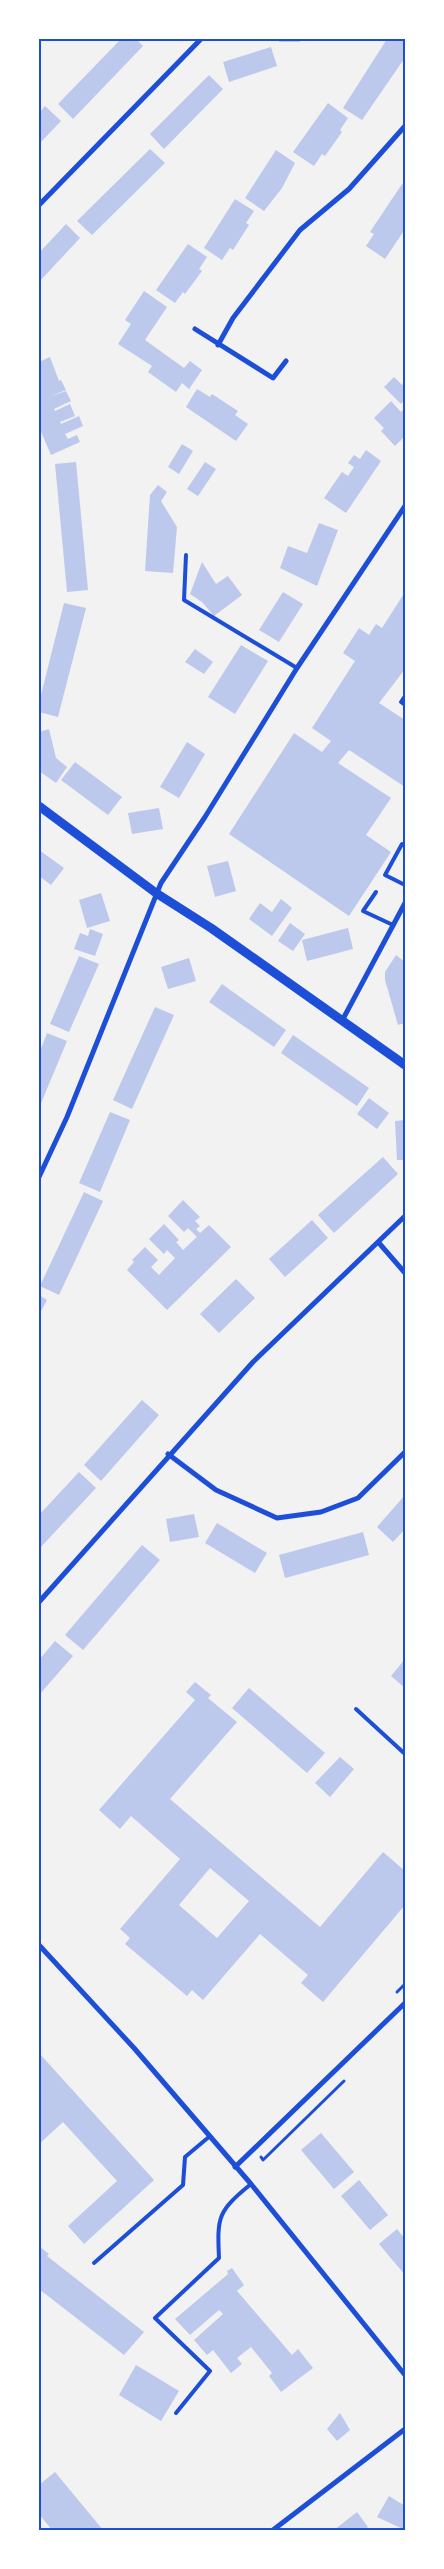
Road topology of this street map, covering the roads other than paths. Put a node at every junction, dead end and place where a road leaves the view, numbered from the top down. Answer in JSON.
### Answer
{"nodes":[{"id":1,"x":202,"y":39,"type":"edge"},
{"id":2,"x":405,"y":126,"type":"edge"},
{"id":3,"x":39,"y":205,"type":"edge"},
{"id":4,"x":195,"y":329,"type":"dead end"},
{"id":5,"x":218,"y":345,"type":"junction"},
{"id":6,"x":286,"y":361,"type":"dead end"},
{"id":7,"x":405,"y":506,"type":"edge"},
{"id":8,"x":186,"y":556,"type":"dead end"},
{"id":9,"x":297,"y":668,"type":"junction"},
{"id":10,"x":405,"y":696,"type":"edge"},
{"id":11,"x":405,"y":705,"type":"edge"},
{"id":12,"x":39,"y":806,"type":"edge"},
{"id":13,"x":405,"y":838,"type":"edge"},
{"id":14,"x":404,"y":845,"type":"edge"},
{"id":15,"x":405,"y":885,"type":"edge"},
{"id":16,"x":376,"y":892,"type":"dead end"},
{"id":17,"x":156,"y":893,"type":"junction"},
{"id":18,"x":405,"y":903,"type":"edge"},
{"id":19,"x":393,"y":925,"type":"junction"},
{"id":20,"x":343,"y":1020,"type":"junction"},
{"id":21,"x":405,"y":1064,"type":"edge"},
{"id":22,"x":39,"y":1177,"type":"edge"},
{"id":23,"x":405,"y":1216,"type":"edge"},
{"id":24,"x":379,"y":1243,"type":"junction"},
{"id":25,"x":405,"y":1273,"type":"edge"},
{"id":26,"x":405,"y":1452,"type":"edge"},
{"id":27,"x":168,"y":1454,"type":"junction"},
{"id":28,"x":39,"y":1602,"type":"edge"},
{"id":29,"x":356,"y":1709,"type":"dead end"},
{"id":30,"x":405,"y":1754,"type":"edge"},
{"id":31,"x":39,"y":1945,"type":"edge"},
{"id":32,"x":405,"y":2004,"type":"edge"},
{"id":33,"x":210,"y":2136,"type":"junction"},
{"id":34,"x":235,"y":2167,"type":"junction"},
{"id":35,"x":251,"y":2184,"type":"junction"},
{"id":36,"x":94,"y":2263,"type":"dead end"},
{"id":37,"x":405,"y":2375,"type":"edge"},
{"id":38,"x":176,"y":2413,"type":"dead end"},
{"id":39,"x":405,"y":2430,"type":"edge"},
{"id":40,"x":273,"y":2530,"type":"edge"}],
"edges":[{"from":1,"to":3,"type":"street"},
{"from":2,"to":5,"type":"street"},
{"from":4,"to":5,"type":"street"},
{"from":5,"to":6,"type":"street"},
{"from":7,"to":9,"type":"street"},
{"from":8,"to":9,"type":"lane"},
{"from":9,"to":17,"type":"street"},
{"from":10,"to":11,"type":"lane"},
{"from":12,"to":17,"type":"street"},
{"from":13,"to":14,"type":"lane"},
{"from":14,"to":15,"type":"lane"},
{"from":16,"to":19,"type":"lane"},
{"from":17,"to":20,"type":"street"},
{"from":17,"to":22,"type":"street"},
{"from":18,"to":19,"type":"street"},
{"from":19,"to":20,"type":"street"},
{"from":20,"to":21,"type":"street"},
{"from":23,"to":24,"type":"street"},
{"from":24,"to":25,"type":"street"},
{"from":24,"to":27,"type":"street"},
{"from":26,"to":27,"type":"street"},
{"from":27,"to":28,"type":"street"},
{"from":29,"to":30,"type":"lane"},
{"from":31,"to":33,"type":"street"},
{"from":32,"to":34,"type":"street"},
{"from":33,"to":34,"type":"street"},
{"from":33,"to":36,"type":"lane"},
{"from":34,"to":35,"type":"street"},
{"from":35,"to":37,"type":"street"},
{"from":35,"to":38,"type":"lane"},
{"from":39,"to":40,"type":"street"}]}
